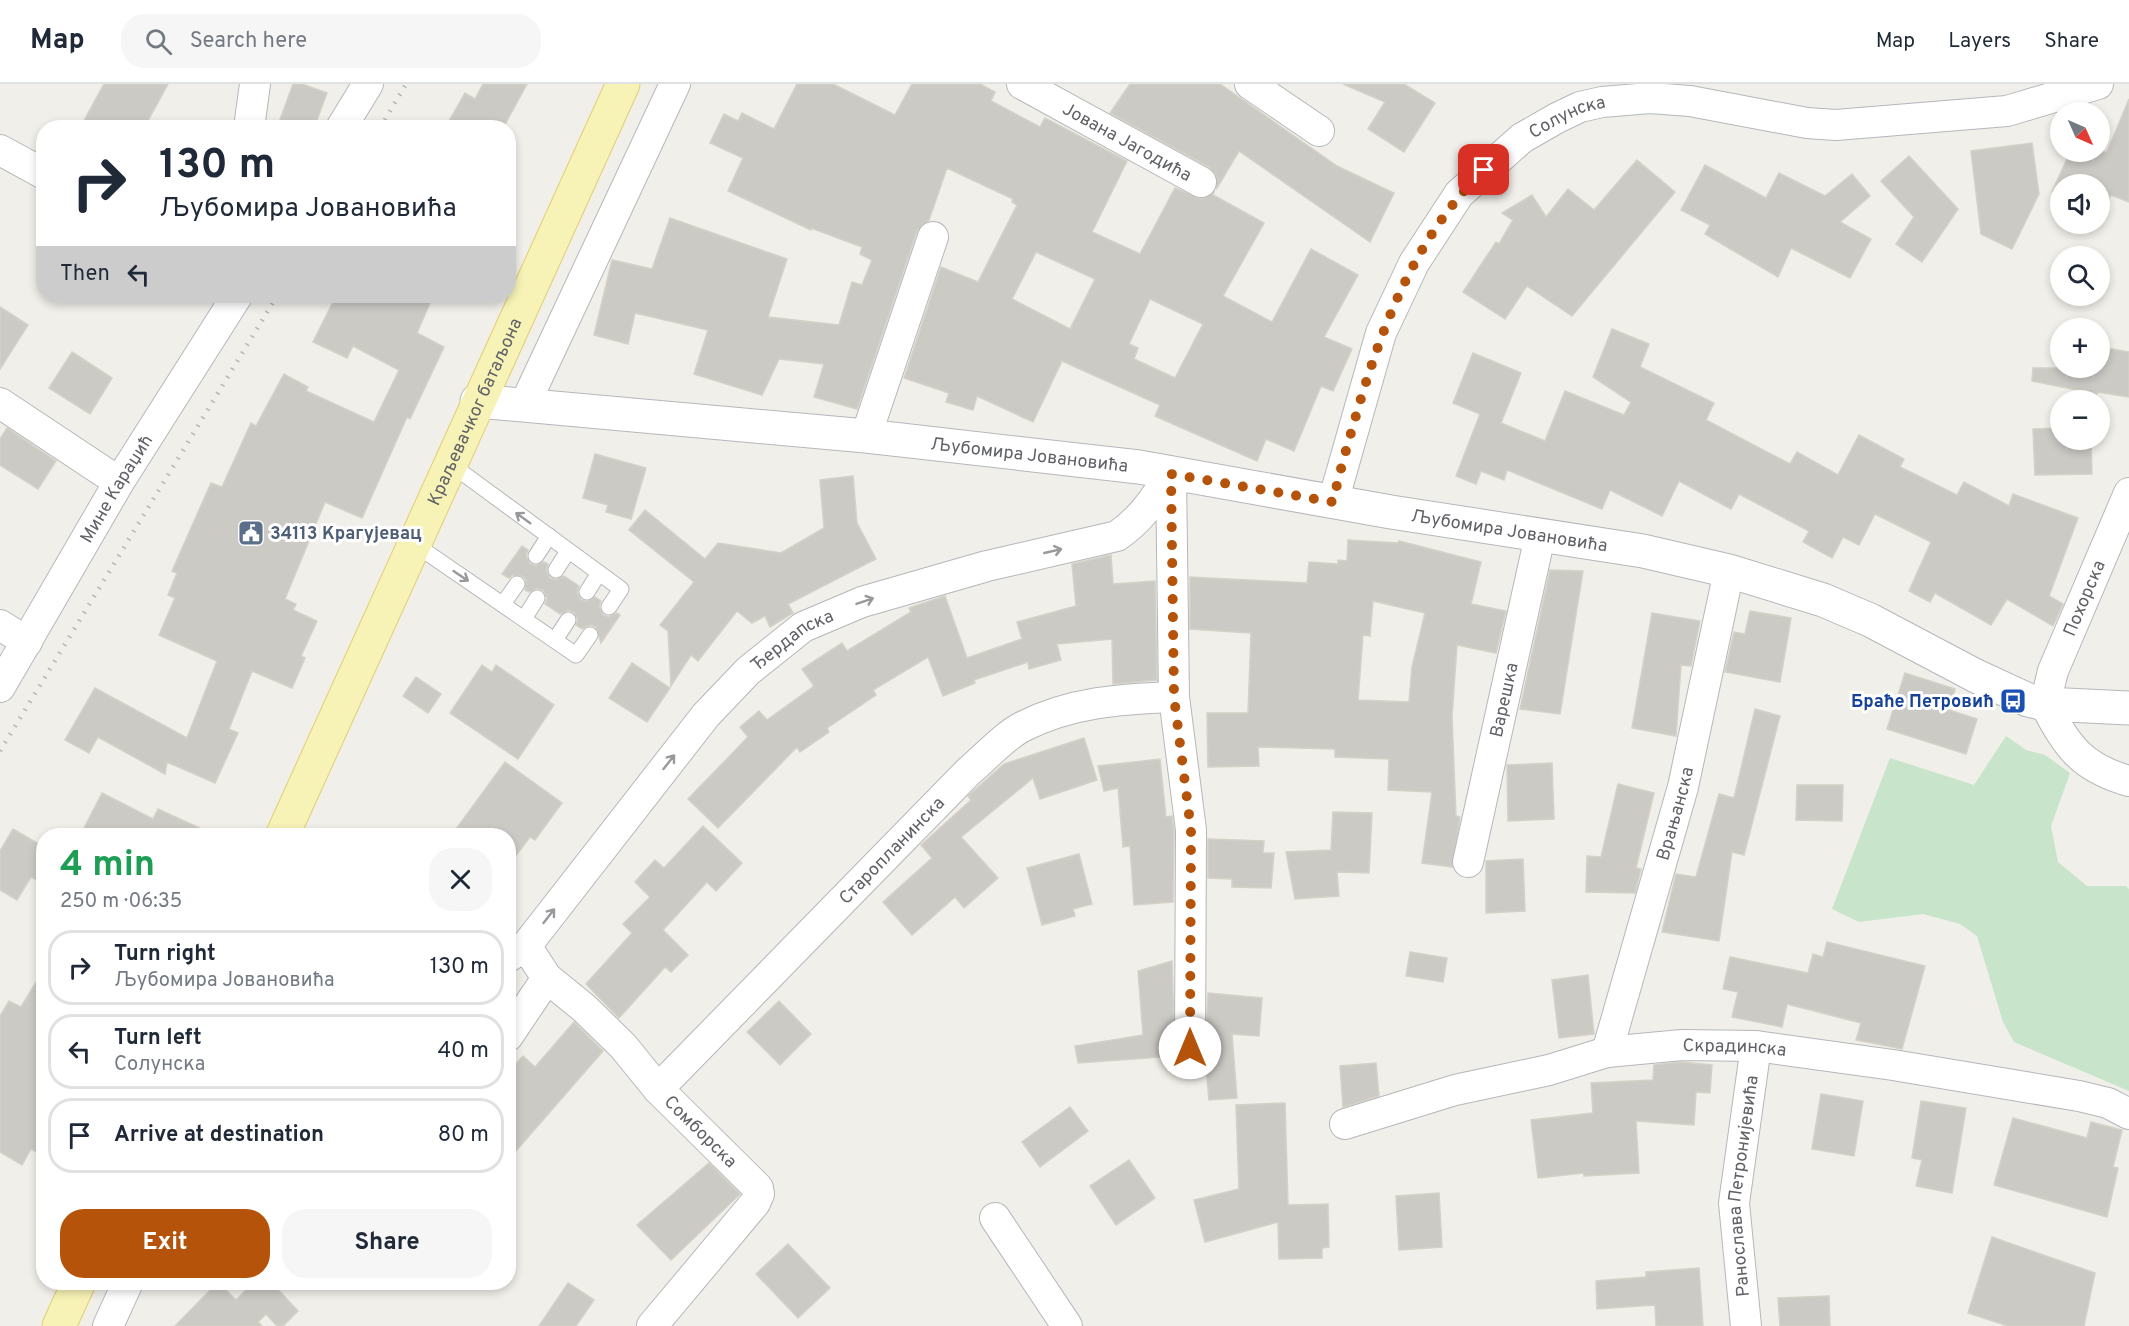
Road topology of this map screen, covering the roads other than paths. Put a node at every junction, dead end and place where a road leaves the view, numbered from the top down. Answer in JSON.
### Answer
{"nodes":[{"id":1,"x":255,"y":84,"type":"edge"},
{"id":2,"x":368,"y":84,"type":"edge"},
{"id":3,"x":622,"y":84,"type":"edge"},
{"id":4,"x":675,"y":84,"type":"edge"},
{"id":5,"x":1022,"y":84,"type":"edge"},
{"id":6,"x":1250,"y":84,"type":"edge"},
{"id":7,"x":2098,"y":84,"type":"edge"},
{"id":8,"x":250,"y":120,"type":"edge"},
{"id":9,"x":346,"y":120,"type":"edge"},
{"id":10,"x":1319,"y":131,"type":"dead end"},
{"id":11,"x":0,"y":150,"type":"edge"},
{"id":12,"x":36,"y":170,"type":"edge"},
{"id":13,"x":1202,"y":182,"type":"dead end"},
{"id":14,"x":933,"y":237,"type":"dead end"},
{"id":15,"x":233,"y":303,"type":"edge"},
{"id":16,"x":477,"y":401,"type":"junction"},
{"id":17,"x":0,"y":403,"type":"edge"},
{"id":18,"x":524,"y":406,"type":"junction"},
{"id":19,"x":866,"y":436,"type":"junction"},
{"id":20,"x":449,"y":463,"type":"junction"},
{"id":21,"x":1171,"y":474,"type":"junction"},
{"id":22,"x":119,"y":482,"type":"junction"},
{"id":23,"x":2129,"y":493,"type":"edge"},
{"id":24,"x":1333,"y":502,"type":"junction"},
{"id":25,"x":549,"y":536,"type":"junction"},
{"id":26,"x":1540,"y":536,"type":"junction"},
{"id":27,"x":413,"y":543,"type":"junction"},
{"id":28,"x":568,"y":551,"type":"junction"},
{"id":29,"x":536,"y":556,"type":"dead end"},
{"id":30,"x":556,"y":570,"type":"dead end"},
{"id":31,"x":1729,"y":571,"type":"junction"},
{"id":32,"x":599,"y":573,"type":"junction"},
{"id":33,"x":517,"y":584,"type":"dead end"},
{"id":34,"x":587,"y":591,"type":"dead end"},
{"id":35,"x":537,"y":598,"type":"dead end"},
{"id":36,"x":502,"y":604,"type":"junction"},
{"id":37,"x":609,"y":607,"type":"dead end"},
{"id":38,"x":524,"y":619,"type":"junction"},
{"id":39,"x":568,"y":620,"type":"dead end"},
{"id":40,"x":0,"y":625,"type":"edge"},
{"id":41,"x":590,"y":635,"type":"dead end"},
{"id":42,"x":555,"y":640,"type":"junction"},
{"id":43,"x":27,"y":642,"type":"junction"},
{"id":44,"x":0,"y":687,"type":"edge"},
{"id":45,"x":1174,"y":697,"type":"junction"},
{"id":46,"x":2045,"y":705,"type":"junction"},
{"id":47,"x":2129,"y":708,"type":"edge"},
{"id":48,"x":2129,"y":781,"type":"edge"},
{"id":49,"x":286,"y":828,"type":"edge"},
{"id":50,"x":1468,"y":862,"type":"dead end"},
{"id":51,"x":517,"y":951,"type":"edge"},
{"id":52,"x":547,"y":978,"type":"junction"},
{"id":53,"x":516,"y":1024,"type":"edge"},
{"id":54,"x":1756,"y":1046,"type":"junction"},
{"id":55,"x":1190,"y":1048,"type":"dead end"},
{"id":56,"x":1607,"y":1052,"type":"junction"},
{"id":57,"x":658,"y":1089,"type":"junction"},
{"id":58,"x":2129,"y":1114,"type":"edge"},
{"id":59,"x":1345,"y":1124,"type":"dead end"},
{"id":60,"x":995,"y":1218,"type":"dead end"},
{"id":61,"x":75,"y":1290,"type":"edge"},
{"id":62,"x":124,"y":1290,"type":"edge"},
{"id":63,"x":59,"y":1326,"type":"edge"},
{"id":64,"x":108,"y":1326,"type":"edge"},
{"id":65,"x":652,"y":1326,"type":"edge"},
{"id":66,"x":1067,"y":1326,"type":"edge"},
{"id":67,"x":1746,"y":1326,"type":"edge"}],
"edges":[{"from":1,"to":8,"type":"street"},
{"from":2,"to":9,"type":"street"},
{"from":3,"to":16,"type":"main road","name":"Краљевачког батаљона"},
{"from":4,"to":18,"type":"street"},
{"from":5,"to":13,"type":"street","name":"Јована Јагодића"},
{"from":6,"to":10,"type":"street"},
{"from":7,"to":24,"type":"street","name":"Солунска"},
{"from":11,"to":12,"type":"street"},
{"from":14,"to":19,"type":"street"},
{"from":15,"to":22,"type":"street","name":"Мине Караџић"},
{"from":16,"to":18,"type":"street","name":"Љубомира Јовановића"},
{"from":16,"to":20,"type":"main road","name":"Краљевачког батаљона"},
{"from":17,"to":22,"type":"street"},
{"from":18,"to":19,"type":"street","name":"Љубомира Јовановића"},
{"from":19,"to":21,"type":"street","name":"Љубомира Јовановића"},
{"from":25,"to":20,"type":"lane","one_way":true},
{"from":20,"to":27,"type":"main road","name":"Краљевачког батаљона"},
{"from":21,"to":24,"type":"street","name":"Љубомира Јовановића"},
{"from":21,"to":45,"type":"street"},
{"from":51,"to":21,"type":"street","name":"Ђердапска","one_way":true},
{"from":22,"to":43,"type":"street","name":"Мине Караџић"},
{"from":23,"to":46,"type":"street","name":"Похорска"},
{"from":24,"to":26,"type":"street","name":"Љубомира Јовановића"},
{"from":25,"to":28,"type":"lane"},
{"from":25,"to":29,"type":"lane"},
{"from":26,"to":31,"type":"street","name":"Љубомира Јовановића"},
{"from":26,"to":50,"type":"street","name":"Варешка"},
{"from":27,"to":36,"type":"lane","one_way":true},
{"from":27,"to":49,"type":"main road","name":"Краљевачког батаљона"},
{"from":28,"to":30,"type":"lane"},
{"from":28,"to":32,"type":"lane"},
{"from":31,"to":46,"type":"street","name":"Љубомира Јовановића"},
{"from":31,"to":56,"type":"street","name":"Врањанска"},
{"from":32,"to":34,"type":"lane"},
{"from":32,"to":37,"type":"lane"},
{"from":33,"to":36,"type":"lane"},
{"from":35,"to":38,"type":"lane"},
{"from":36,"to":38,"type":"lane"},
{"from":38,"to":42,"type":"lane"},
{"from":39,"to":42,"type":"lane"},
{"from":40,"to":43,"type":"street"},
{"from":41,"to":42,"type":"lane"},
{"from":43,"to":44,"type":"street","name":"Мине Караџић"},
{"from":45,"to":55,"type":"street"},
{"from":45,"to":57,"type":"street","name":"Старопланинска"},
{"from":46,"to":47,"type":"street","name":"Љубомира Јовановића"},
{"from":46,"to":48,"type":"street"},
{"from":51,"to":52,"type":"street","name":"Сомборска"},
{"from":52,"to":53,"type":"street"},
{"from":52,"to":57,"type":"street","name":"Сомборска"},
{"from":54,"to":56,"type":"street","name":"Скрадинска"},
{"from":54,"to":58,"type":"street","name":"Скрадинска"},
{"from":54,"to":67,"type":"street","name":"Ранослава Петронијевића"},
{"from":56,"to":59,"type":"street","name":"Скрадинска"},
{"from":57,"to":65,"type":"street","name":"Сомборска"},
{"from":60,"to":66,"type":"street"},
{"from":61,"to":63,"type":"main road"},
{"from":62,"to":64,"type":"street"}]}
